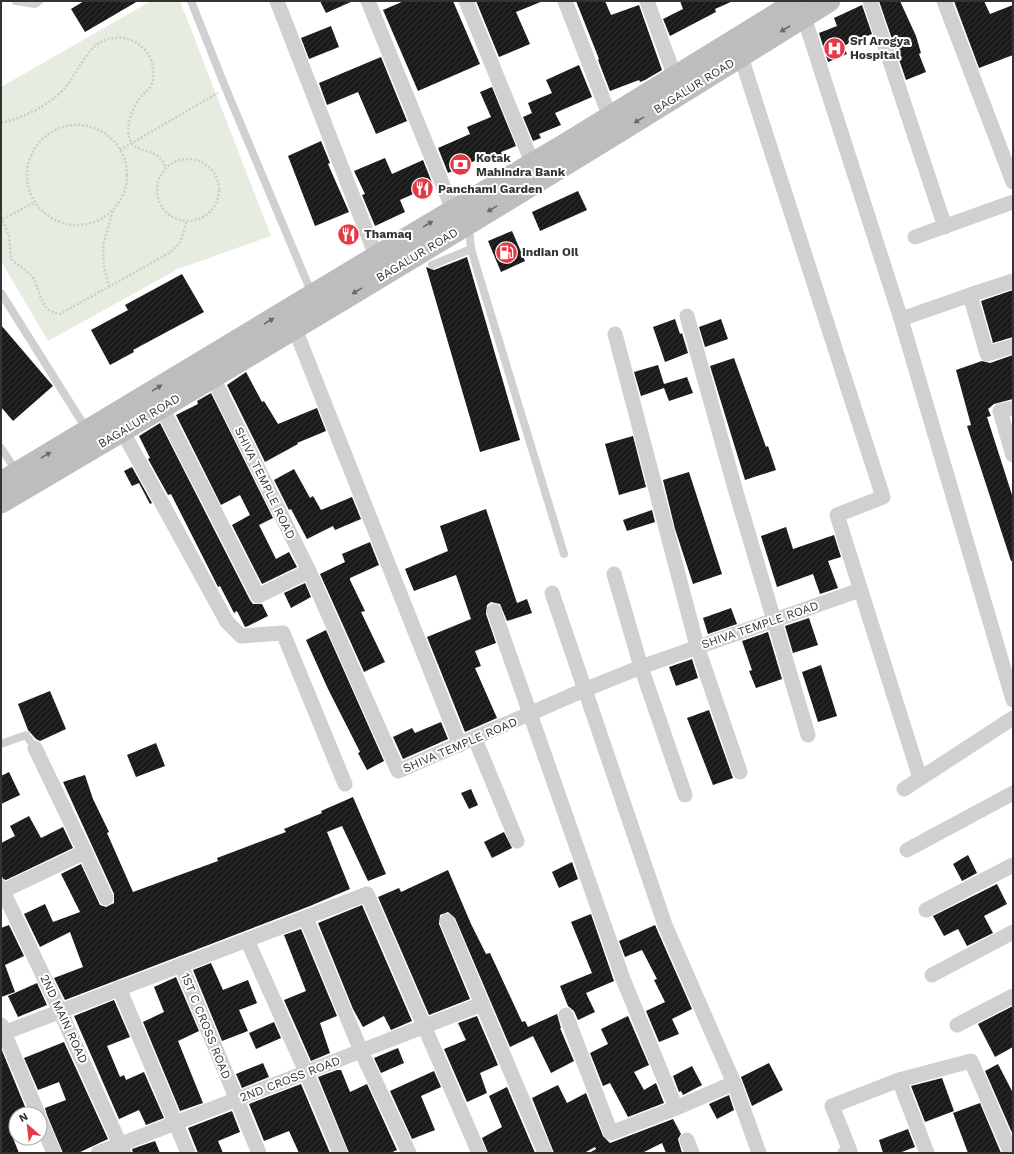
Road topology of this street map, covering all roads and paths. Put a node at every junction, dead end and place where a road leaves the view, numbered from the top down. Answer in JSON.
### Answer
{"nodes":[{"id":1,"x":16,"y":1,"type":"edge"},
{"id":2,"x":40,"y":1,"type":"edge"},
{"id":3,"x":191,"y":1,"type":"edge"},
{"id":4,"x":277,"y":1,"type":"edge"},
{"id":5,"x":368,"y":1,"type":"edge"},
{"id":6,"x":466,"y":1,"type":"edge"},
{"id":7,"x":565,"y":1,"type":"edge"},
{"id":8,"x":647,"y":1,"type":"edge"},
{"id":9,"x":830,"y":1,"type":"edge"},
{"id":10,"x":870,"y":1,"type":"edge"},
{"id":11,"x":944,"y":1,"type":"edge"},
{"id":12,"x":801,"y":9,"type":"edge"},
{"id":13,"x":741,"y":57,"type":"junction"},
{"id":14,"x":676,"y":77,"type":"junction"},
{"id":15,"x":226,"y":89,"type":"junction"},
{"id":16,"x":610,"y":117,"type":"junction"},
{"id":17,"x":1,"y":123,"type":"edge"},
{"id":18,"x":132,"y":142,"type":"junction"},
{"id":19,"x":120,"y":150,"type":"junction"},
{"id":20,"x":166,"y":168,"type":"junction"},
{"id":21,"x":536,"y":172,"type":"junction"},
{"id":22,"x":1013,"y":182,"type":"edge"},
{"id":23,"x":35,"y":202,"type":"junction"},
{"id":24,"x":1013,"y":202,"type":"edge"},
{"id":25,"x":113,"y":208,"type":"junction"},
{"id":26,"x":461,"y":216,"type":"junction"},
{"id":27,"x":2,"y":218,"type":"edge"},
{"id":28,"x":187,"y":220,"type":"junction"},
{"id":29,"x":945,"y":227,"type":"junction"},
{"id":30,"x":915,"y":237,"type":"dead end"},
{"id":31,"x":471,"y":249,"type":"junction"},
{"id":32,"x":376,"y":256,"type":"junction"},
{"id":33,"x":432,"y":265,"type":"dead end"},
{"id":34,"x":1013,"y":282,"type":"edge"},
{"id":35,"x":109,"y":287,"type":"junction"},
{"id":36,"x":1,"y":293,"type":"edge"},
{"id":37,"x":970,"y":295,"type":"junction"},
{"id":38,"x":317,"y":303,"type":"junction"},
{"id":39,"x":687,"y":316,"type":"dead end"},
{"id":40,"x":901,"y":319,"type":"junction"},
{"id":41,"x":295,"y":328,"type":"junction"},
{"id":42,"x":615,"y":334,"type":"dead end"},
{"id":43,"x":1013,"y":346,"type":"edge"},
{"id":44,"x":213,"y":378,"type":"junction"},
{"id":45,"x":162,"y":408,"type":"junction"},
{"id":46,"x":1013,"y":408,"type":"edge"},
{"id":47,"x":118,"y":423,"type":"junction"},
{"id":48,"x":87,"y":430,"type":"junction"},
{"id":49,"x":1,"y":448,"type":"edge"},
{"id":50,"x":1013,"y":455,"type":"edge"},
{"id":51,"x":5,"y":492,"type":"edge"},
{"id":52,"x":564,"y":554,"type":"dead end"},
{"id":53,"x":309,"y":571,"type":"junction"},
{"id":54,"x":614,"y":574,"type":"dead end"},
{"id":55,"x":860,"y":590,"type":"junction"},
{"id":56,"x":552,"y":594,"type":"dead end"},
{"id":57,"x":494,"y":611,"type":"dead end"},
{"id":58,"x":774,"y":620,"type":"junction"},
{"id":59,"x":697,"y":646,"type":"junction"},
{"id":60,"x":641,"y":667,"type":"junction"},
{"id":61,"x":584,"y":690,"type":"junction"},
{"id":62,"x":1013,"y":700,"type":"edge"},
{"id":63,"x":530,"y":715,"type":"junction"},
{"id":64,"x":1013,"y":718,"type":"edge"},
{"id":65,"x":808,"y":735,"type":"dead end"},
{"id":66,"x":475,"y":739,"type":"junction"},
{"id":67,"x":1,"y":744,"type":"edge"},
{"id":68,"x":460,"y":745,"type":"junction"},
{"id":69,"x":35,"y":748,"type":"joint"},
{"id":70,"x":740,"y":772,"type":"dead end"},
{"id":71,"x":920,"y":778,"type":"junction"},
{"id":72,"x":345,"y":784,"type":"dead end"},
{"id":73,"x":904,"y":789,"type":"dead end"},
{"id":74,"x":1013,"y":794,"type":"edge"},
{"id":75,"x":684,"y":795,"type":"dead end"},
{"id":76,"x":517,"y":841,"type":"dead end"},
{"id":77,"x":907,"y":850,"type":"dead end"},
{"id":78,"x":85,"y":852,"type":"junction"},
{"id":79,"x":1013,"y":865,"type":"edge"},
{"id":80,"x":2,"y":889,"type":"edge"},
{"id":81,"x":106,"y":898,"type":"dead end"},
{"id":82,"x":926,"y":910,"type":"dead end"},
{"id":83,"x":306,"y":918,"type":"junction"},
{"id":84,"x":447,"y":921,"type":"dead end"},
{"id":85,"x":1013,"y":932,"type":"edge"},
{"id":86,"x":247,"y":940,"type":"junction"},
{"id":87,"x":181,"y":965,"type":"junction"},
{"id":88,"x":932,"y":975,"type":"dead end"},
{"id":89,"x":119,"y":988,"type":"junction"},
{"id":90,"x":1013,"y":996,"type":"edge"},
{"id":91,"x":482,"y":1004,"type":"junction"},
{"id":92,"x":60,"y":1011,"type":"junction"},
{"id":93,"x":566,"y":1015,"type":"dead end"},
{"id":94,"x":957,"y":1025,"type":"dead end"},
{"id":95,"x":424,"y":1027,"type":"junction"},
{"id":96,"x":2,"y":1031,"type":"edge"},
{"id":97,"x":361,"y":1051,"type":"junction"},
{"id":98,"x":306,"y":1072,"type":"junction"},
{"id":99,"x":899,"y":1080,"type":"junction"},
{"id":100,"x":734,"y":1083,"type":"junction"},
{"id":101,"x":236,"y":1099,"type":"junction"},
{"id":102,"x":35,"y":1106,"type":"edge"},
{"id":103,"x":676,"y":1108,"type":"junction"},
{"id":104,"x":174,"y":1124,"type":"junction"},
{"id":105,"x":48,"y":1139,"type":"edge"},
{"id":106,"x":122,"y":1149,"type":"edge"},
{"id":107,"x":54,"y":1153,"type":"edge"},
{"id":108,"x":98,"y":1153,"type":"edge"},
{"id":109,"x":188,"y":1153,"type":"edge"},
{"id":110,"x":259,"y":1153,"type":"edge"},
{"id":111,"x":340,"y":1153,"type":"edge"},
{"id":112,"x":409,"y":1153,"type":"edge"},
{"id":113,"x":479,"y":1153,"type":"edge"},
{"id":114,"x":545,"y":1153,"type":"edge"},
{"id":115,"x":759,"y":1153,"type":"edge"},
{"id":116,"x":845,"y":1153,"type":"edge"},
{"id":117,"x":926,"y":1153,"type":"edge"},
{"id":118,"x":1011,"y":1153,"type":"edge"}],
"edges":[{"from":1,"to":2,"type":"lane"},
{"from":3,"to":15,"type":"lane"},
{"from":4,"to":32,"type":"street"},
{"from":5,"to":26,"type":"street"},
{"from":6,"to":21,"type":"street"},
{"from":7,"to":16,"type":"street"},
{"from":8,"to":14,"type":"street"},
{"from":9,"to":12,"type":"main road","name":"BAGALUR ROAD"},
{"from":10,"to":29,"type":"street"},
{"from":11,"to":22,"type":"street"},
{"from":12,"to":13,"type":"main road","name":"BAGALUR ROAD","one_way":true},
{"from":12,"to":14,"type":"main road","name":"BAGALUR ROAD"},
{"from":12,"to":40,"type":"street"},
{"from":13,"to":21,"type":"main road","name":"BAGALUR ROAD","one_way":true},
{"from":13,"to":55,"type":"street"},
{"from":14,"to":16,"type":"main road","name":"BAGALUR ROAD"},
{"from":15,"to":18,"type":"path"},
{"from":15,"to":38,"type":"lane"},
{"from":16,"to":21,"type":"main road","name":"BAGALUR ROAD"},
{"from":17,"to":18,"type":"path"},
{"from":18,"to":19,"type":"path"},
{"from":18,"to":20,"type":"path"},
{"from":19,"to":23,"type":"path"},
{"from":19,"to":25,"type":"path"},
{"from":20,"to":28,"type":"path"},
{"from":20,"to":28,"type":"path"},
{"from":21,"to":26,"type":"main road","name":"BAGALUR ROAD"},
{"from":23,"to":25,"type":"path"},
{"from":23,"to":27,"type":"path"},
{"from":24,"to":29,"type":"street"},
{"from":25,"to":35,"type":"path"},
{"from":26,"to":31,"type":"lane"},
{"from":32,"to":26,"type":"main road","name":"BAGALUR ROAD","one_way":true},
{"from":26,"to":38,"type":"main road","name":"BAGALUR ROAD","one_way":true},
{"from":27,"to":35,"type":"path"},
{"from":28,"to":35,"type":"path"},
{"from":29,"to":30,"type":"street"},
{"from":31,"to":33,"type":"lane"},
{"from":31,"to":52,"type":"lane"},
{"from":32,"to":38,"type":"main road","name":"BAGALUR ROAD"},
{"from":34,"to":37,"type":"street"},
{"from":36,"to":48,"type":"lane"},
{"from":37,"to":40,"type":"street"},
{"from":37,"to":43,"type":"street"},
{"from":38,"to":41,"type":"main road","name":"BAGALUR ROAD"},
{"from":47,"to":38,"type":"main road","name":"BAGALUR ROAD","one_way":true},
{"from":39,"to":58,"type":"street"},
{"from":40,"to":62,"type":"street"},
{"from":41,"to":44,"type":"main road","name":"BAGALUR ROAD"},
{"from":41,"to":68,"type":"street"},
{"from":42,"to":59,"type":"street"},
{"from":44,"to":45,"type":"main road","name":"BAGALUR ROAD"},
{"from":44,"to":53,"type":"street","name":"SHIVA TEMPLE ROAD"},
{"from":45,"to":47,"type":"main road","name":"BAGALUR ROAD"},
{"from":45,"to":53,"type":"street"},
{"from":46,"to":50,"type":"street"},
{"from":47,"to":48,"type":"main road","name":"BAGALUR ROAD"},
{"from":47,"to":51,"type":"main road","name":"BAGALUR ROAD"},
{"from":47,"to":72,"type":"street"},
{"from":51,"to":48,"type":"main road","name":"BAGALUR ROAD","one_way":true},
{"from":49,"to":51,"type":"lane"},
{"from":53,"to":68,"type":"street","name":"SHIVA TEMPLE ROAD"},
{"from":54,"to":60,"type":"street"},
{"from":55,"to":58,"type":"street","name":"SHIVA TEMPLE ROAD"},
{"from":55,"to":71,"type":"street"},
{"from":56,"to":61,"type":"street"},
{"from":57,"to":63,"type":"street"},
{"from":58,"to":59,"type":"street","name":"SHIVA TEMPLE ROAD"},
{"from":58,"to":65,"type":"street"},
{"from":59,"to":60,"type":"street","name":"SHIVA TEMPLE ROAD"},
{"from":59,"to":70,"type":"street"},
{"from":60,"to":61,"type":"street","name":"SHIVA TEMPLE ROAD"},
{"from":60,"to":75,"type":"street"},
{"from":61,"to":63,"type":"street","name":"SHIVA TEMPLE ROAD"},
{"from":61,"to":100,"type":"street"},
{"from":63,"to":66,"type":"street","name":"SHIVA TEMPLE ROAD"},
{"from":63,"to":103,"type":"street"},
{"from":64,"to":71,"type":"street"},
{"from":66,"to":68,"type":"street","name":"SHIVA TEMPLE ROAD"},
{"from":66,"to":76,"type":"street"},
{"from":67,"to":69,"type":"lane"},
{"from":69,"to":78,"type":"street"},
{"from":71,"to":73,"type":"street"},
{"from":74,"to":77,"type":"street"},
{"from":78,"to":80,"type":"street"},
{"from":78,"to":81,"type":"street"},
{"from":79,"to":82,"type":"street"},
{"from":80,"to":92,"type":"street","name":"2ND MAIN ROAD"},
{"from":83,"to":86,"type":"street"},
{"from":83,"to":95,"type":"street"},
{"from":83,"to":97,"type":"street"},
{"from":84,"to":91,"type":"street"},
{"from":85,"to":88,"type":"street"},
{"from":86,"to":87,"type":"street"},
{"from":86,"to":98,"type":"street"},
{"from":87,"to":89,"type":"street"},
{"from":87,"to":101,"type":"street","name":"1ST C CROSS ROAD"},
{"from":89,"to":92,"type":"street"},
{"from":89,"to":104,"type":"street"},
{"from":90,"to":94,"type":"street"},
{"from":91,"to":95,"type":"street","name":"2ND CROSS ROAD"},
{"from":91,"to":114,"type":"street"},
{"from":92,"to":96,"type":"street"},
{"from":92,"to":106,"type":"street","name":"2ND MAIN ROAD"},
{"from":93,"to":103,"type":"street"},
{"from":95,"to":97,"type":"street","name":"2ND CROSS ROAD"},
{"from":95,"to":113,"type":"street"},
{"from":96,"to":102,"type":"street"},
{"from":97,"to":98,"type":"street","name":"2ND CROSS ROAD"},
{"from":97,"to":112,"type":"street"},
{"from":98,"to":101,"type":"street","name":"2ND CROSS ROAD"},
{"from":98,"to":111,"type":"street"},
{"from":99,"to":116,"type":"street"},
{"from":99,"to":117,"type":"street"},
{"from":99,"to":118,"type":"street"},
{"from":100,"to":103,"type":"street"},
{"from":100,"to":115,"type":"street"},
{"from":101,"to":104,"type":"street","name":"2ND CROSS ROAD"},
{"from":101,"to":110,"type":"street","name":"1ST C CROSS ROAD"},
{"from":104,"to":106,"type":"street","name":"2ND CROSS ROAD"},
{"from":104,"to":109,"type":"street"},
{"from":105,"to":107,"type":"street"},
{"from":106,"to":108,"type":"street","name":"2ND CROSS ROAD"}]}
